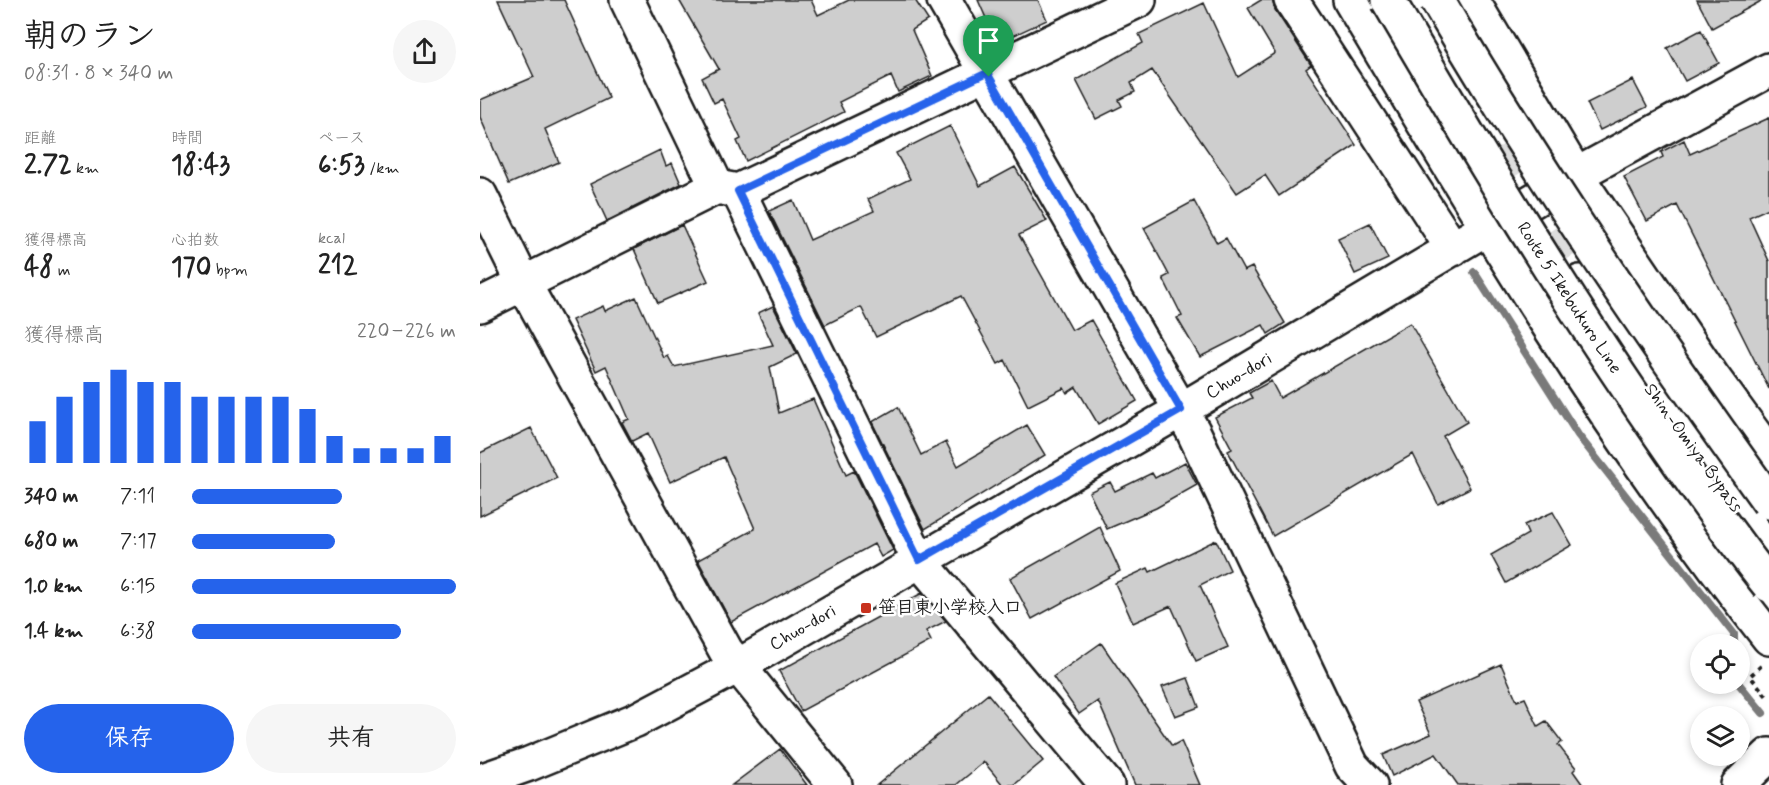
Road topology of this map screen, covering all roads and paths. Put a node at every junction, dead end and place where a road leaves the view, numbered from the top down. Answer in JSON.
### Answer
{"nodes":[{"id":1,"x":627,"y":0,"type":"edge"},
{"id":2,"x":944,"y":0,"type":"edge"},
{"id":3,"x":1139,"y":0,"type":"edge"},
{"id":4,"x":1291,"y":0,"type":"edge"},
{"id":5,"x":1350,"y":0,"type":"edge"},
{"id":6,"x":1388,"y":0,"type":"edge"},
{"id":7,"x":1404,"y":0,"type":"edge"},
{"id":8,"x":1420,"y":0,"type":"edge"},
{"id":9,"x":1437,"y":0,"type":"edge"},
{"id":10,"x":1472,"y":0,"type":"edge"},
{"id":11,"x":1769,"y":70,"type":"edge"},
{"id":12,"x":987,"y":73,"type":"junction"},
{"id":13,"x":1576,"y":175,"type":"junction"},
{"id":14,"x":727,"y":189,"type":"junction"},
{"id":15,"x":480,"y":195,"type":"edge"},
{"id":16,"x":1485,"y":229,"type":"junction"},
{"id":17,"x":1453,"y":249,"type":"junction"},
{"id":18,"x":524,"y":284,"type":"junction"},
{"id":19,"x":480,"y":305,"type":"edge"},
{"id":20,"x":1181,"y":410,"type":"junction"},
{"id":21,"x":1769,"y":454,"type":"edge"},
{"id":22,"x":1769,"y":502,"type":"edge"},
{"id":23,"x":1769,"y":524,"type":"edge"},
{"id":24,"x":1769,"y":551,"type":"edge"},
{"id":25,"x":919,"y":560,"type":"junction"},
{"id":26,"x":1769,"y":585,"type":"edge"},
{"id":27,"x":1769,"y":638,"type":"edge"},
{"id":28,"x":738,"y":666,"type":"junction"},
{"id":29,"x":1750,"y":676,"type":"dead end"},
{"id":30,"x":1769,"y":699,"type":"edge"},
{"id":31,"x":1769,"y":755,"type":"edge"},
{"id":32,"x":480,"y":781,"type":"edge"},
{"id":33,"x":835,"y":785,"type":"edge"},
{"id":34,"x":1107,"y":785,"type":"edge"},
{"id":35,"x":1370,"y":785,"type":"edge"},
{"id":36,"x":1738,"y":785,"type":"edge"}],
"edges":[{"from":1,"to":14,"type":"main road"},
{"from":2,"to":12,"type":"main road"},
{"from":3,"to":12,"type":"main road"},
{"from":4,"to":17,"type":"main road"},
{"from":5,"to":16,"type":"main road"},
{"from":6,"to":26,"type":"main road","name":"Route 5 Ikebukuro Line","bridge":true},
{"from":7,"to":8,"type":"main road"},
{"from":9,"to":22,"type":"main road","bridge":true},
{"from":10,"to":13,"type":"main road"},
{"from":11,"to":13,"type":"main road","name":"Chuo-dori"},
{"from":12,"to":14,"type":"main road"},
{"from":12,"to":20,"type":"main road"},
{"from":13,"to":16,"type":"main road","name":"Chuo-dori"},
{"from":13,"to":21,"type":"main road"},
{"from":14,"to":18,"type":"main road"},
{"from":14,"to":25,"type":"main road"},
{"from":15,"to":18,"type":"main road"},
{"from":16,"to":17,"type":"main road","name":"Chuo-dori"},
{"from":16,"to":27,"type":"main road"},
{"from":17,"to":20,"type":"main road","name":"Chuo-dori"},
{"from":18,"to":19,"type":"main road"},
{"from":18,"to":28,"type":"main road"},
{"from":20,"to":25,"type":"main road","name":"Chuo-dori"},
{"from":20,"to":35,"type":"main road"},
{"from":23,"to":24,"type":"main road","name":"Shin-Omiya Bypass"},
{"from":25,"to":28,"type":"main road","name":"Chuo-dori"},
{"from":25,"to":34,"type":"main road"},
{"from":28,"to":32,"type":"main road","name":"Chuo-dori"},
{"from":28,"to":33,"type":"main road"},
{"from":29,"to":30,"type":"path"},
{"from":31,"to":36,"type":"main road"}]}
